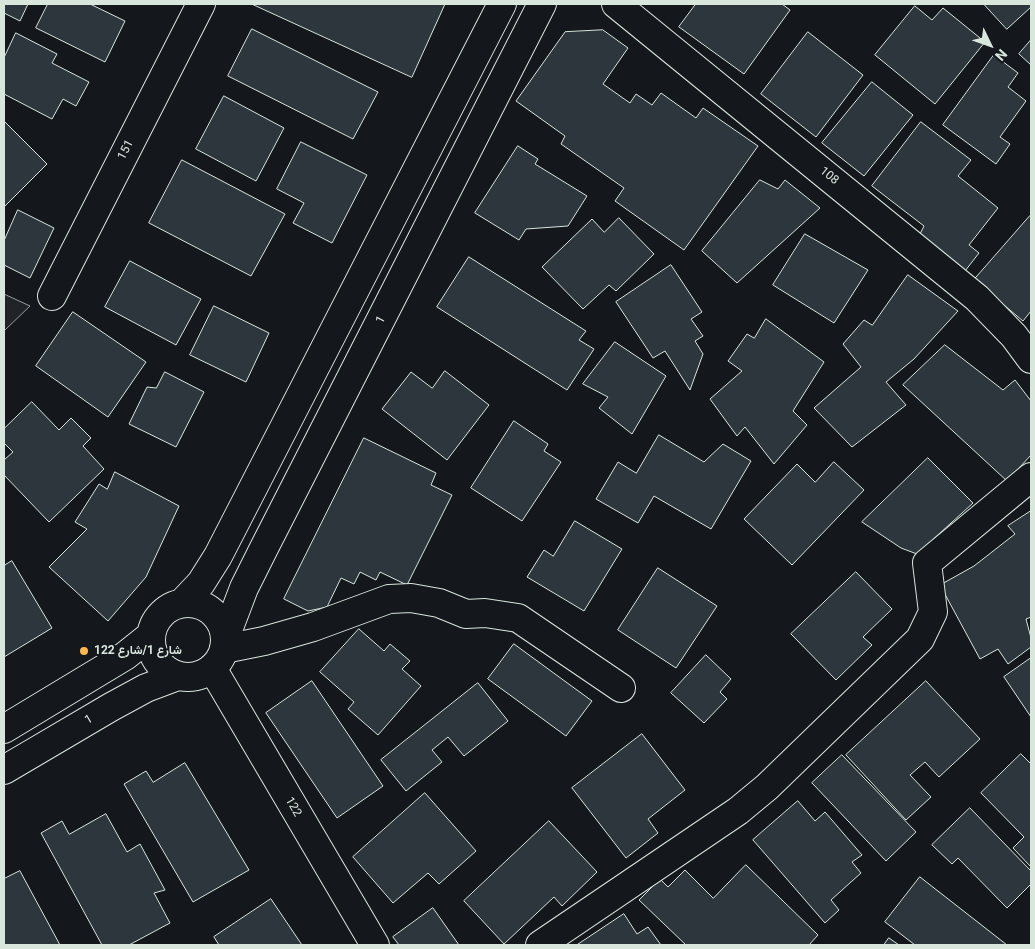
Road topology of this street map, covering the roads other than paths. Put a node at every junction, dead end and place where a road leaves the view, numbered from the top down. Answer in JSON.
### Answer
{"nodes":[{"id":1,"x":201,"y":4,"type":"edge"},
{"id":2,"x":502,"y":4,"type":"edge"},
{"id":3,"x":542,"y":4,"type":"edge"},
{"id":4,"x":616,"y":4,"type":"edge"},
{"id":5,"x":52,"y":296,"type":"dead end"},
{"id":6,"x":1031,"y":359,"type":"edge"},
{"id":7,"x":1031,"y":477,"type":"edge"},
{"id":8,"x":183,"y":602,"type":"junction"},
{"id":9,"x":150,"y":636,"type":"junction"},
{"id":10,"x":220,"y":652,"type":"junction"},
{"id":11,"x":178,"y":676,"type":"junction"},
{"id":12,"x":622,"y":688,"type":"dead end"},
{"id":13,"x":4,"y":729,"type":"edge"},
{"id":14,"x":4,"y":770,"type":"edge"},
{"id":15,"x":375,"y":945,"type":"edge"},
{"id":16,"x":540,"y":945,"type":"edge"}],
"edges":[{"from":1,"to":5,"type":"street","name":"151"},
{"from":2,"to":8,"type":"street"},
{"from":3,"to":10,"type":"street","name":"1"},
{"from":4,"to":6,"type":"street","name":"108"},
{"from":7,"to":16,"type":"street"},
{"from":8,"to":9,"type":"street"},
{"from":8,"to":10,"type":"street"},
{"from":9,"to":11,"type":"street"},
{"from":9,"to":13,"type":"street"},
{"from":10,"to":11,"type":"street"},
{"from":10,"to":12,"type":"street"},
{"from":10,"to":15,"type":"street","name":"122"},
{"from":11,"to":14,"type":"street","name":"1"}]}
